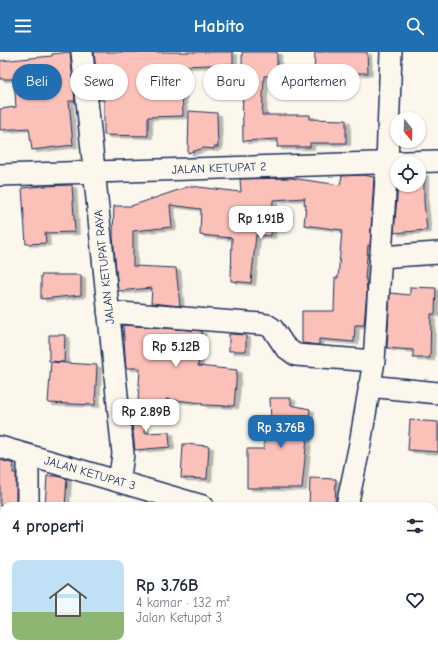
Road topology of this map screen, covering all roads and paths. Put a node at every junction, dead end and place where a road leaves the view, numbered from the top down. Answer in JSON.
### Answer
{"nodes":[{"id":1,"x":82,"y":52,"type":"edge"},
{"id":2,"x":391,"y":52,"type":"edge"},
{"id":3,"x":438,"y":161,"type":"edge"},
{"id":4,"x":387,"y":163,"type":"junction"},
{"id":5,"x":94,"y":172,"type":"junction"},
{"id":6,"x":0,"y":175,"type":"edge"},
{"id":7,"x":438,"y":253,"type":"edge"},
{"id":8,"x":380,"y":257,"type":"junction"},
{"id":9,"x":108,"y":312,"type":"junction"},
{"id":10,"x":374,"y":361,"type":"junction"},
{"id":11,"x":369,"y":386,"type":"junction"},
{"id":12,"x":438,"y":393,"type":"edge"},
{"id":13,"x":0,"y":447,"type":"edge"},
{"id":14,"x":28,"y":455,"type":"junction"},
{"id":15,"x":117,"y":480,"type":"junction"},
{"id":16,"x":28,"y":502,"type":"edge"},
{"id":17,"x":190,"y":502,"type":"edge"},
{"id":18,"x":348,"y":502,"type":"edge"}],
"edges":[{"from":1,"to":5,"type":"street","name":"JALAN KETUPAT RAYA"},
{"from":2,"to":4,"type":"street"},
{"from":3,"to":4,"type":"street","name":"JALAN KETUPAT 2"},
{"from":4,"to":5,"type":"street","name":"JALAN KETUPAT 2"},
{"from":4,"to":8,"type":"street"},
{"from":5,"to":6,"type":"street","name":"JALAN KETUPAT 2"},
{"from":5,"to":9,"type":"street","name":"JALAN KETUPAT RAYA"},
{"from":7,"to":8,"type":"street"},
{"from":8,"to":10,"type":"street"},
{"from":9,"to":10,"type":"street"},
{"from":9,"to":15,"type":"street","name":"JALAN KETUPAT RAYA"},
{"from":10,"to":11,"type":"street"},
{"from":11,"to":12,"type":"street"},
{"from":11,"to":18,"type":"street"},
{"from":13,"to":14,"type":"street","name":"JALAN KETUPAT 3"},
{"from":14,"to":15,"type":"street","name":"JALAN KETUPAT 3"},
{"from":14,"to":16,"type":"street"},
{"from":15,"to":17,"type":"street","name":"JALAN KETUPAT 3"}]}
